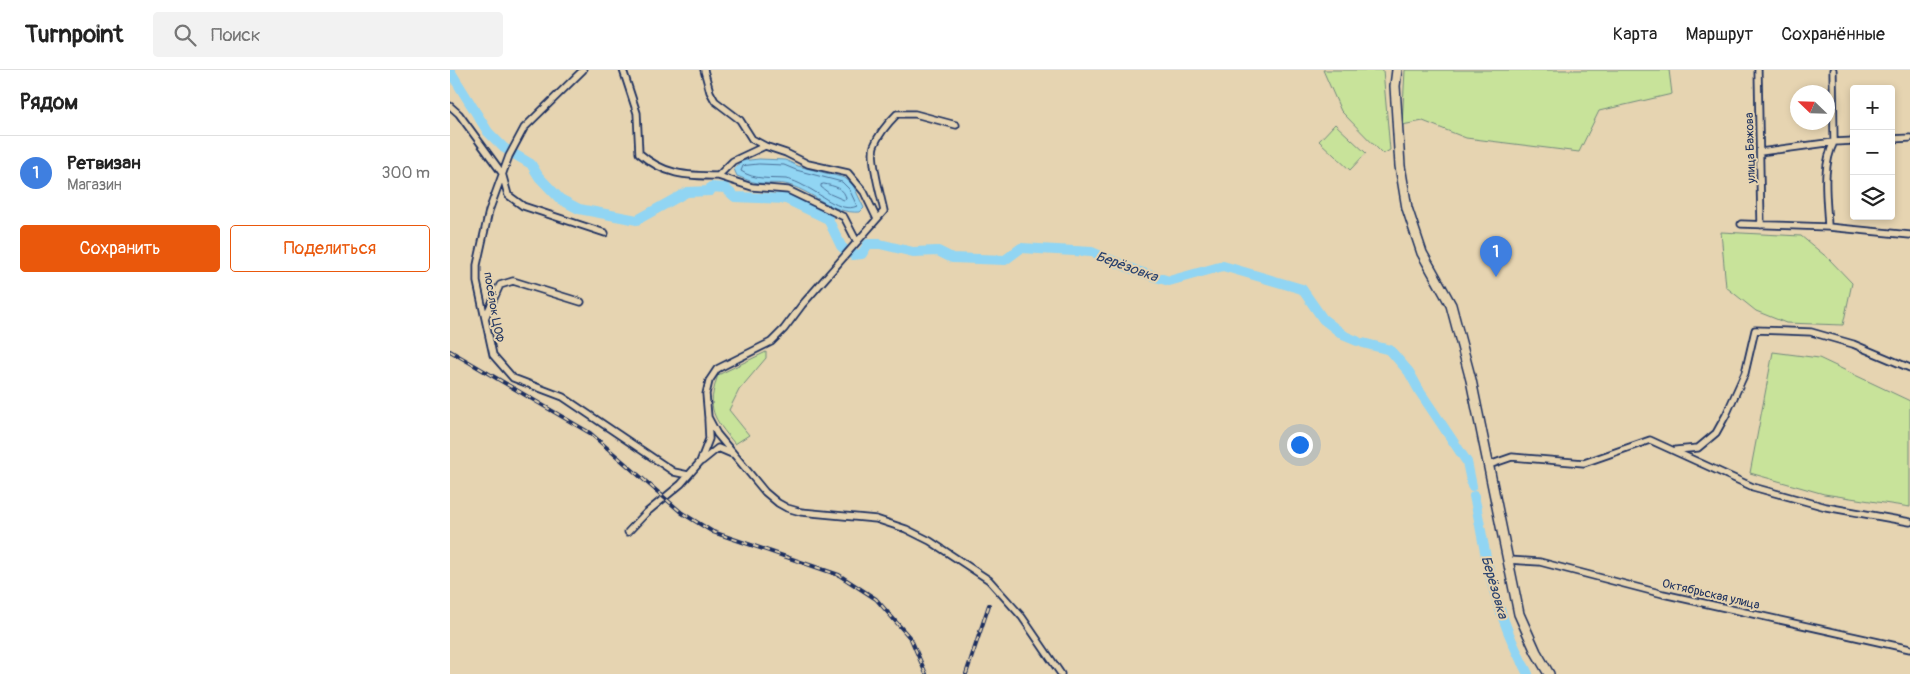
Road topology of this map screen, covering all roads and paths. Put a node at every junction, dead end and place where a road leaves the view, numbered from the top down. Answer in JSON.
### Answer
{"nodes":[{"id":1,"x":583,"y":70,"type":"edge"},
{"id":2,"x":623,"y":70,"type":"edge"},
{"id":3,"x":704,"y":70,"type":"edge"},
{"id":4,"x":1397,"y":70,"type":"edge"},
{"id":5,"x":1758,"y":70,"type":"edge"},
{"id":6,"x":1833,"y":70,"type":"edge"},
{"id":7,"x":450,"y":106,"type":"edge"},
{"id":8,"x":956,"y":125,"type":"dead end"},
{"id":9,"x":1910,"y":138,"type":"edge"},
{"id":10,"x":1895,"y":139,"type":"edge"},
{"id":11,"x":1850,"y":141,"type":"edge"},
{"id":12,"x":1834,"y":142,"type":"junction"},
{"id":13,"x":765,"y":146,"type":"junction"},
{"id":14,"x":1760,"y":152,"type":"junction"},
{"id":15,"x":502,"y":173,"type":"junction"},
{"id":16,"x":718,"y":176,"type":"junction"},
{"id":17,"x":877,"y":219,"type":"junction"},
{"id":18,"x":1741,"y":224,"type":"dead end"},
{"id":19,"x":1761,"y":225,"type":"junction"},
{"id":20,"x":1828,"y":227,"type":"junction"},
{"id":21,"x":605,"y":233,"type":"dead end"},
{"id":22,"x":1910,"y":234,"type":"edge"},
{"id":23,"x":857,"y":242,"type":"junction"},
{"id":24,"x":581,"y":302,"type":"dead end"},
{"id":25,"x":485,"y":318,"type":"junction"},
{"id":26,"x":1910,"y":368,"type":"edge"},
{"id":27,"x":708,"y":417,"type":"junction"},
{"id":28,"x":1674,"y":450,"type":"junction"},
{"id":29,"x":734,"y":455,"type":"junction"},
{"id":30,"x":700,"y":462,"type":"junction"},
{"id":31,"x":1489,"y":465,"type":"junction"},
{"id":32,"x":688,"y":475,"type":"junction"},
{"id":33,"x":1910,"y":522,"type":"edge"},
{"id":34,"x":628,"y":532,"type":"dead end"},
{"id":35,"x":1508,"y":560,"type":"junction"},
{"id":36,"x":1910,"y":649,"type":"edge"},
{"id":37,"x":1061,"y":674,"type":"edge"},
{"id":38,"x":1549,"y":674,"type":"edge"}],
"edges":[{"from":1,"to":15,"type":"street","name":"посёлок ЦОФ"},
{"from":2,"to":16,"type":"street"},
{"from":3,"to":13,"type":"street"},
{"from":4,"to":31,"type":"street"},
{"from":5,"to":14,"type":"street","name":"улица Бажова"},
{"from":6,"to":12,"type":"street"},
{"from":7,"to":15,"type":"street"},
{"from":8,"to":17,"type":"street"},
{"from":9,"to":10,"type":"street"},
{"from":11,"to":12,"type":"street"},
{"from":12,"to":14,"type":"street"},
{"from":12,"to":20,"type":"street"},
{"from":13,"to":16,"type":"street"},
{"from":13,"to":17,"type":"street"},
{"from":14,"to":19,"type":"street","name":"улица Бажова"},
{"from":15,"to":21,"type":"street"},
{"from":15,"to":25,"type":"street","name":"посёлок ЦОФ"},
{"from":16,"to":23,"type":"street"},
{"from":17,"to":23,"type":"street"},
{"from":18,"to":19,"type":"street"},
{"from":19,"to":20,"type":"street"},
{"from":20,"to":22,"type":"street"},
{"from":23,"to":27,"type":"street"},
{"from":24,"to":25,"type":"street"},
{"from":25,"to":32,"type":"street","name":"посёлок ЦОФ"},
{"from":26,"to":28,"type":"street"},
{"from":27,"to":29,"type":"street"},
{"from":27,"to":30,"type":"street"},
{"from":28,"to":31,"type":"street"},
{"from":28,"to":33,"type":"street"},
{"from":29,"to":30,"type":"street"},
{"from":29,"to":37,"type":"street"},
{"from":30,"to":32,"type":"street"},
{"from":31,"to":35,"type":"street"},
{"from":32,"to":34,"type":"street"},
{"from":35,"to":36,"type":"street","name":"Октябрьская улица"},
{"from":35,"to":38,"type":"street"}]}
